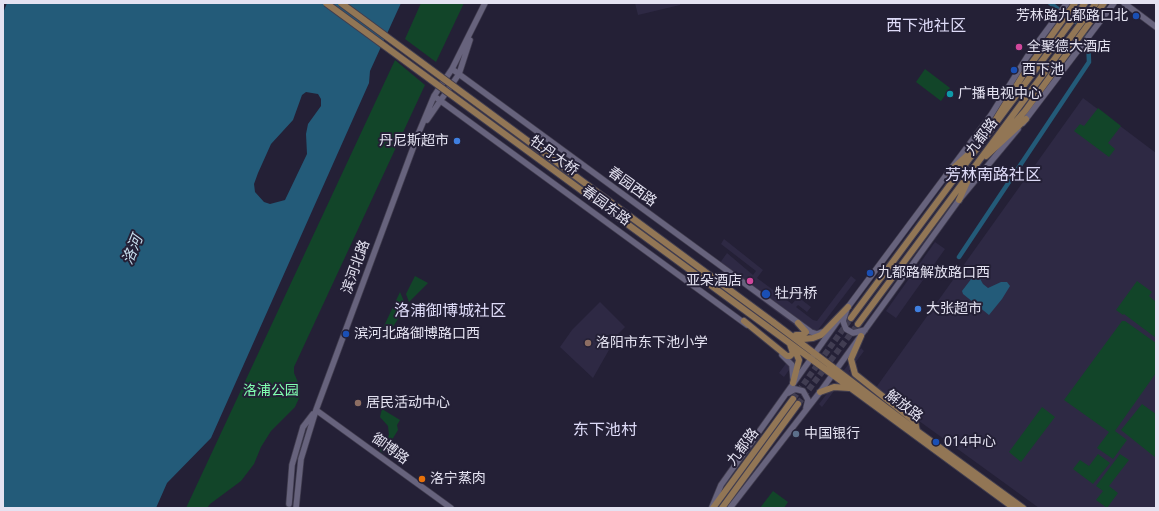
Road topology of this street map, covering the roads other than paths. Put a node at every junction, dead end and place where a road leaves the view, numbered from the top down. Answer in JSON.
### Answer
{"nodes":[{"id":1,"x":326,"y":3,"type":"edge"},
{"id":2,"x":341,"y":3,"type":"edge"},
{"id":3,"x":485,"y":3,"type":"edge"},
{"id":4,"x":1067,"y":3,"type":"edge"},
{"id":5,"x":1075,"y":3,"type":"edge"},
{"id":6,"x":1085,"y":3,"type":"edge"},
{"id":7,"x":1096,"y":3,"type":"edge"},
{"id":8,"x":1104,"y":3,"type":"edge"},
{"id":9,"x":1114,"y":3,"type":"edge"},
{"id":10,"x":1124,"y":3,"type":"edge"},
{"id":11,"x":1128,"y":3,"type":"edge"},
{"id":12,"x":476,"y":21,"type":"junction"},
{"id":13,"x":1156,"y":23,"type":"edge"},
{"id":14,"x":1156,"y":27,"type":"edge"},
{"id":15,"x":452,"y":69,"type":"junction"},
{"id":16,"x":459,"y":74,"type":"junction"},
{"id":17,"x":434,"y":96,"type":"junction"},
{"id":18,"x":440,"y":100,"type":"junction"},
{"id":19,"x":1026,"y":119,"type":"junction"},
{"id":20,"x":419,"y":132,"type":"junction"},
{"id":21,"x":983,"y":141,"type":"junction"},
{"id":22,"x":975,"y":167,"type":"junction"},
{"id":23,"x":948,"y":173,"type":"junction"},
{"id":24,"x":959,"y":200,"type":"junction"},
{"id":25,"x":848,"y":307,"type":"junction"},
{"id":26,"x":851,"y":318,"type":"tunnel mouth"},
{"id":27,"x":744,"y":322,"type":"junction"},
{"id":28,"x":773,"y":322,"type":"joint"},
{"id":29,"x":798,"y":323,"type":"junction"},
{"id":30,"x":858,"y":324,"type":"tunnel mouth"},
{"id":31,"x":769,"y":328,"type":"joint"},
{"id":32,"x":828,"y":330,"type":"junction"},
{"id":33,"x":865,"y":330,"type":"junction"},
{"id":34,"x":790,"y":334,"type":"junction"},
{"id":35,"x":860,"y":336,"type":"junction"},
{"id":36,"x":789,"y":342,"type":"junction"},
{"id":37,"x":813,"y":356,"type":"junction"},
{"id":38,"x":834,"y":372,"type":"junction"},
{"id":39,"x":793,"y":383,"type":"junction"},
{"id":40,"x":850,"y":388,"type":"junction"},
{"id":41,"x":820,"y":392,"type":"junction"},
{"id":42,"x":786,"y":394,"type":"junction"},
{"id":43,"x":793,"y":400,"type":"tunnel mouth"},
{"id":44,"x":798,"y":404,"type":"tunnel mouth"},
{"id":45,"x":316,"y":410,"type":"junction"},
{"id":46,"x":806,"y":410,"type":"junction"},
{"id":47,"x":917,"y":431,"type":"junction"},
{"id":48,"x":289,"y":504,"type":"dead end"},
{"id":49,"x":448,"y":507,"type":"edge"},
{"id":50,"x":296,"y":508,"type":"edge"},
{"id":51,"x":712,"y":508,"type":"edge"},
{"id":52,"x":722,"y":508,"type":"edge"},
{"id":53,"x":730,"y":508,"type":"edge"},
{"id":54,"x":1014,"y":508,"type":"edge"},
{"id":55,"x":1023,"y":508,"type":"edge"}],
"edges":[{"from":1,"to":31,"type":"main road","name":"牡丹大桥","bridge":true},
{"from":2,"to":28,"type":"main road","name":"牡丹大桥","bridge":true},
{"from":3,"to":12,"type":"main road","name":"滨河北路"},
{"from":4,"to":23,"type":"main road","name":"九都路"},
{"from":5,"to":21,"type":"main road"},
{"from":6,"to":21,"type":"main road","name":"九都路"},
{"from":7,"to":22,"type":"main road","name":"九都路"},
{"from":8,"to":22,"type":"main road"},
{"from":9,"to":19,"type":"main road","name":"九都路"},
{"from":10,"to":14,"type":"main road"},
{"from":11,"to":13,"type":"main road"},
{"from":12,"to":15,"type":"main road","name":"滨河北路"},
{"from":12,"to":16,"type":"main road","name":"滨河北路"},
{"from":15,"to":16,"type":"main road","name":"春园西路"},
{"from":15,"to":17,"type":"main road","name":"滨河北路"},
{"from":16,"to":18,"type":"main road","name":"滨河北路"},
{"from":16,"to":29,"type":"main road","name":"春园西路"},
{"from":17,"to":18,"type":"main road","name":"春园东路"},
{"from":17,"to":20,"type":"main road","name":"滨河北路"},
{"from":18,"to":20,"type":"main road","name":"滨河北路"},
{"from":18,"to":27,"type":"main road","name":"春园东路"},
{"from":19,"to":22,"type":"main road"},
{"from":19,"to":24,"type":"main road","name":"九都路"},
{"from":20,"to":45,"type":"main road","name":"滨河北路"},
{"from":21,"to":23,"type":"main road"},
{"from":21,"to":26,"type":"main road","name":"九都路"},
{"from":22,"to":24,"type":"main road"},
{"from":22,"to":30,"type":"main road","name":"九都路"},
{"from":23,"to":25,"type":"main road","name":"九都路"},
{"from":24,"to":33,"type":"main road","name":"九都路"},
{"from":25,"to":32,"type":"main road"},
{"from":25,"to":33,"type":"main road"},
{"from":25,"to":37,"type":"main road","name":"九都路"},
{"from":27,"to":36,"type":"main road"},
{"from":27,"to":39,"type":"main road","name":"春园东路"},
{"from":28,"to":34,"type":"main road","name":"解放路"},
{"from":29,"to":32,"type":"main road","name":"春园西路"},
{"from":29,"to":34,"type":"main road"},
{"from":31,"to":36,"type":"main road","name":"解放路"},
{"from":32,"to":34,"type":"main road"},
{"from":33,"to":35,"type":"main road","name":"九都路"},
{"from":34,"to":37,"type":"main road","name":"解放路"},
{"from":35,"to":38,"type":"main road","name":"九都路"},
{"from":35,"to":47,"type":"main road"},
{"from":36,"to":37,"type":"main road","name":"解放路"},
{"from":36,"to":39,"type":"main road"},
{"from":37,"to":38,"type":"main road","name":"解放路"},
{"from":37,"to":39,"type":"main road","name":"九都路"},
{"from":38,"to":40,"type":"main road","name":"解放路"},
{"from":38,"to":41,"type":"main road","name":"九都路"},
{"from":38,"to":47,"type":"main road","name":"解放路"},
{"from":39,"to":42,"type":"main road","name":"九都路"},
{"from":40,"to":41,"type":"main road"},
{"from":40,"to":54,"type":"main road","name":"解放路"},
{"from":41,"to":46,"type":"main road","name":"九都路"},
{"from":42,"to":46,"type":"main road"},
{"from":42,"to":51,"type":"main road","name":"九都路"},
{"from":43,"to":51,"type":"main road","name":"九都路"},
{"from":44,"to":52,"type":"main road","name":"九都路"},
{"from":45,"to":48,"type":"main road","name":"滨河北路"},
{"from":45,"to":49,"type":"main road","name":"御博路"},
{"from":45,"to":50,"type":"main road","name":"滨河北路"},
{"from":46,"to":53,"type":"main road","name":"九都路"},
{"from":47,"to":55,"type":"main road","name":"解放路"}]}
